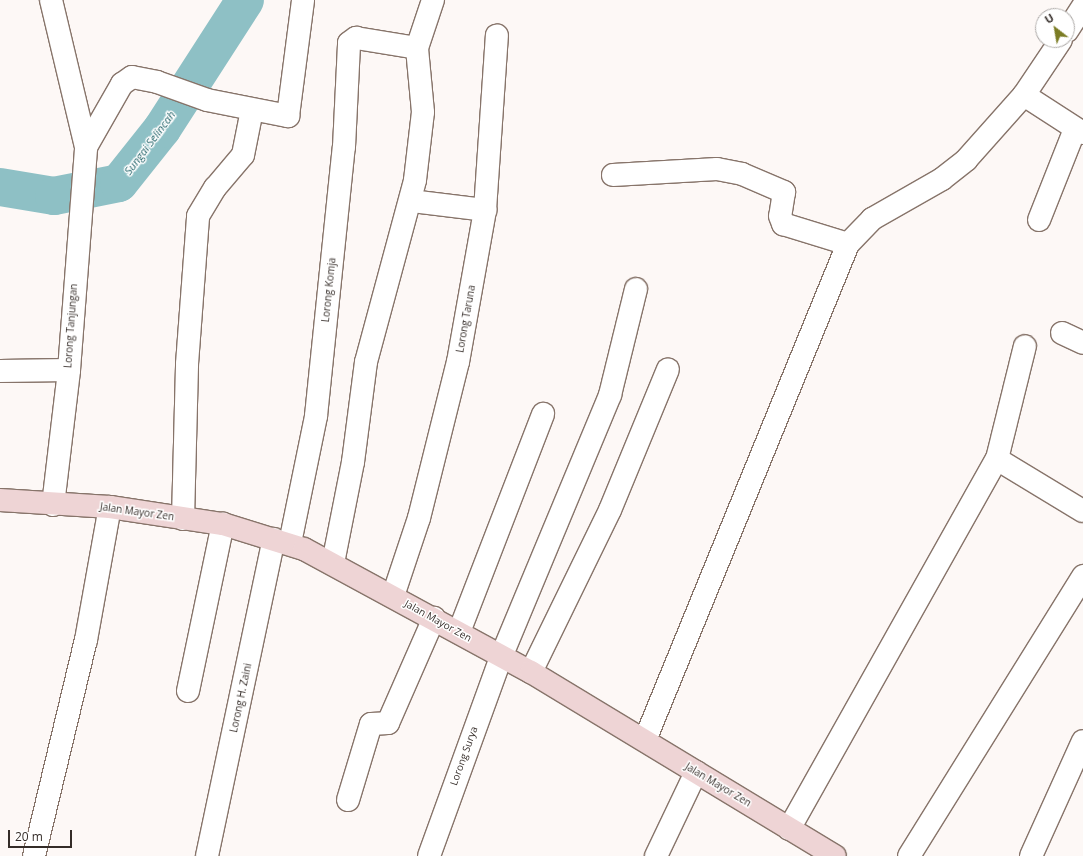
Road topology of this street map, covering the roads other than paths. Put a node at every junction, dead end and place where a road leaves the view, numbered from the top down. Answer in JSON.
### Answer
{"nodes":[{"id":1,"x":51,"y":0,"type":"edge"},
{"id":2,"x":303,"y":0,"type":"edge"},
{"id":3,"x":433,"y":0,"type":"edge"},
{"id":4,"x":1083,"y":6,"type":"edge"},
{"id":5,"x":1075,"y":18,"type":"edge"},
{"id":6,"x":497,"y":35,"type":"dead end"},
{"id":7,"x":417,"y":48,"type":"junction"},
{"id":8,"x":1056,"y":48,"type":"edge"},
{"id":9,"x":1024,"y":95,"type":"junction"},
{"id":10,"x":252,"y":110,"type":"junction"},
{"id":11,"x":1079,"y":131,"type":"edge"},
{"id":12,"x":85,"y":151,"type":"junction"},
{"id":13,"x":613,"y":175,"type":"dead end"},
{"id":14,"x":410,"y":201,"type":"junction"},
{"id":15,"x":485,"y":210,"type":"junction"},
{"id":16,"x":1039,"y":220,"type":"dead end"},
{"id":17,"x":848,"y":244,"type":"junction"},
{"id":18,"x":636,"y":289,"type":"dead end"},
{"id":19,"x":1062,"y":333,"type":"dead end"},
{"id":20,"x":1083,"y":343,"type":"edge"},
{"id":21,"x":1025,"y":346,"type":"dead end"},
{"id":22,"x":668,"y":369,"type":"dead end"},
{"id":23,"x":69,"y":370,"type":"junction"},
{"id":24,"x":0,"y":372,"type":"edge"},
{"id":25,"x":543,"y":414,"type":"dead end"},
{"id":26,"x":997,"y":459,"type":"junction"},
{"id":27,"x":0,"y":500,"type":"edge"},
{"id":28,"x":53,"y":505,"type":"junction"},
{"id":29,"x":110,"y":507,"type":"junction"},
{"id":30,"x":1083,"y":511,"type":"edge"},
{"id":31,"x":183,"y":519,"type":"junction"},
{"id":32,"x":223,"y":524,"type":"junction"},
{"id":33,"x":282,"y":541,"type":"junction"},
{"id":34,"x":333,"y":563,"type":"junction"},
{"id":35,"x":1081,"y":590,"type":"edge"},
{"id":36,"x":393,"y":596,"type":"junction"},
{"id":37,"x":434,"y":618,"type":"junction"},
{"id":38,"x":459,"y":632,"type":"junction"},
{"id":39,"x":501,"y":657,"type":"junction"},
{"id":40,"x":531,"y":672,"type":"junction"},
{"id":41,"x":188,"y":691,"type":"dead end"},
{"id":42,"x":645,"y":740,"type":"junction"},
{"id":43,"x":1083,"y":741,"type":"edge"},
{"id":44,"x":696,"y":772,"type":"junction"},
{"id":45,"x":348,"y":800,"type":"dead end"},
{"id":46,"x":789,"y":829,"type":"junction"},
{"id":47,"x":34,"y":856,"type":"edge"},
{"id":48,"x":207,"y":856,"type":"edge"},
{"id":49,"x":429,"y":856,"type":"edge"},
{"id":50,"x":656,"y":856,"type":"edge"},
{"id":51,"x":835,"y":856,"type":"edge"},
{"id":52,"x":909,"y":856,"type":"edge"},
{"id":53,"x":1031,"y":856,"type":"edge"}],
"edges":[{"from":1,"to":12,"type":"street"},
{"from":2,"to":10,"type":"street"},
{"from":3,"to":7,"type":"street"},
{"from":4,"to":5,"type":"street"},
{"from":6,"to":15,"type":"street","name":"Lorong Taruna"},
{"from":7,"to":14,"type":"street"},
{"from":7,"to":33,"type":"street","name":"Lorong Komja"},
{"from":8,"to":9,"type":"street"},
{"from":9,"to":11,"type":"street"},
{"from":9,"to":17,"type":"street"},
{"from":10,"to":12,"type":"street"},
{"from":10,"to":31,"type":"street"},
{"from":11,"to":16,"type":"street"},
{"from":12,"to":23,"type":"street","name":"Lorong Tanjungan"},
{"from":13,"to":17,"type":"street"},
{"from":14,"to":15,"type":"street"},
{"from":14,"to":34,"type":"street"},
{"from":15,"to":36,"type":"street","name":"Lorong Taruna"},
{"from":17,"to":42,"type":"street"},
{"from":18,"to":39,"type":"street","name":"Lorong Surya"},
{"from":19,"to":20,"type":"street"},
{"from":21,"to":26,"type":"street"},
{"from":22,"to":40,"type":"street"},
{"from":23,"to":24,"type":"street"},
{"from":23,"to":28,"type":"street","name":"Lorong Tanjungan"},
{"from":25,"to":38,"type":"street"},
{"from":26,"to":30,"type":"street"},
{"from":26,"to":46,"type":"street"},
{"from":27,"to":28,"type":"street","name":"Jalan Mayor Zen"},
{"from":28,"to":29,"type":"street","name":"Jalan Mayor Zen"},
{"from":29,"to":31,"type":"street","name":"Jalan Mayor Zen"},
{"from":29,"to":47,"type":"street"},
{"from":31,"to":32,"type":"street","name":"Jalan Mayor Zen"},
{"from":32,"to":33,"type":"street","name":"Jalan Mayor Zen"},
{"from":32,"to":41,"type":"street"},
{"from":33,"to":34,"type":"street","name":"Jalan Mayor Zen"},
{"from":33,"to":48,"type":"street","name":"Lorong H. Zaini"},
{"from":34,"to":36,"type":"street","name":"Jalan Mayor Zen"},
{"from":35,"to":52,"type":"street"},
{"from":36,"to":37,"type":"street","name":"Jalan Mayor Zen"},
{"from":37,"to":38,"type":"street","name":"Jalan Mayor Zen"},
{"from":37,"to":45,"type":"street"},
{"from":38,"to":39,"type":"street","name":"Jalan Mayor Zen"},
{"from":39,"to":40,"type":"street","name":"Jalan Mayor Zen"},
{"from":39,"to":49,"type":"street","name":"Lorong Surya"},
{"from":40,"to":42,"type":"street","name":"Jalan Mayor Zen"},
{"from":42,"to":44,"type":"street","name":"Jalan Mayor Zen"},
{"from":43,"to":53,"type":"street"},
{"from":44,"to":46,"type":"street","name":"Jalan Mayor Zen"},
{"from":44,"to":50,"type":"street"},
{"from":46,"to":51,"type":"street","name":"Jalan Mayor Zen"}]}
